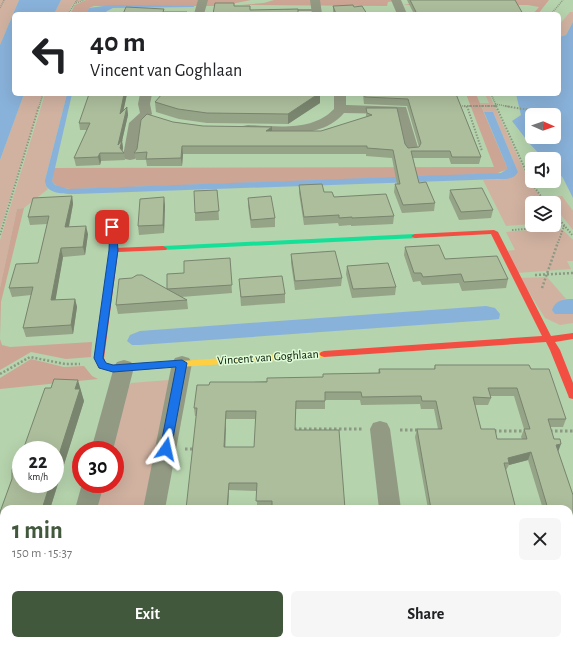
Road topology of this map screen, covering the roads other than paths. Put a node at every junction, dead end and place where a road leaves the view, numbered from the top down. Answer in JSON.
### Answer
{"nodes":[{"id":1,"x":203,"y":0,"type":"edge"},
{"id":2,"x":396,"y":0,"type":"edge"},
{"id":3,"x":316,"y":8,"type":"edge"},
{"id":4,"x":277,"y":10,"type":"edge"},
{"id":5,"x":200,"y":12,"type":"edge"},
{"id":6,"x":400,"y":12,"type":"edge"},
{"id":7,"x":146,"y":96,"type":"edge"},
{"id":8,"x":340,"y":96,"type":"edge"},
{"id":9,"x":340,"y":109,"type":"junction"},
{"id":10,"x":236,"y":129,"type":"edge"},
{"id":11,"x":412,"y":151,"type":"edge"},
{"id":12,"x":130,"y":156,"type":"dead end"},
{"id":13,"x":112,"y":227,"type":"dead end"},
{"id":14,"x":114,"y":250,"type":"junction"},
{"id":15,"x":573,"y":336,"type":"edge"},
{"id":16,"x":550,"y":339,"type":"junction"},
{"id":17,"x":182,"y":363,"type":"junction"},
{"id":18,"x":124,"y":367,"type":"junction"},
{"id":19,"x":573,"y":395,"type":"edge"},
{"id":20,"x":380,"y":429,"type":"dead end"},
{"id":21,"x":104,"y":441,"type":"edge"},
{"id":22,"x":90,"y":493,"type":"edge"},
{"id":23,"x":87,"y":505,"type":"edge"},
{"id":24,"x":155,"y":505,"type":"edge"},
{"id":25,"x":390,"y":505,"type":"edge"}],
"edges":[{"from":1,"to":5,"type":"street"},
{"from":2,"to":6,"type":"street"},
{"from":3,"to":4,"type":"lane"},
{"from":7,"to":12,"type":"street"},
{"from":8,"to":9,"type":"street"},
{"from":9,"to":10,"type":"street"},
{"from":9,"to":11,"type":"street"},
{"from":13,"to":14,"type":"lane"},
{"from":14,"to":16,"type":"street"},
{"from":14,"to":18,"type":"street","name":"Vincent van Goghlaan"},
{"from":15,"to":16,"type":"street","name":"Vincent van Goghlaan"},
{"from":16,"to":17,"type":"street","name":"Vincent van Goghlaan"},
{"from":16,"to":19,"type":"street"},
{"from":17,"to":18,"type":"street","name":"Vincent van Goghlaan"},
{"from":17,"to":24,"type":"street"},
{"from":18,"to":21,"type":"street"},
{"from":20,"to":25,"type":"street"},
{"from":22,"to":23,"type":"street"}]}
